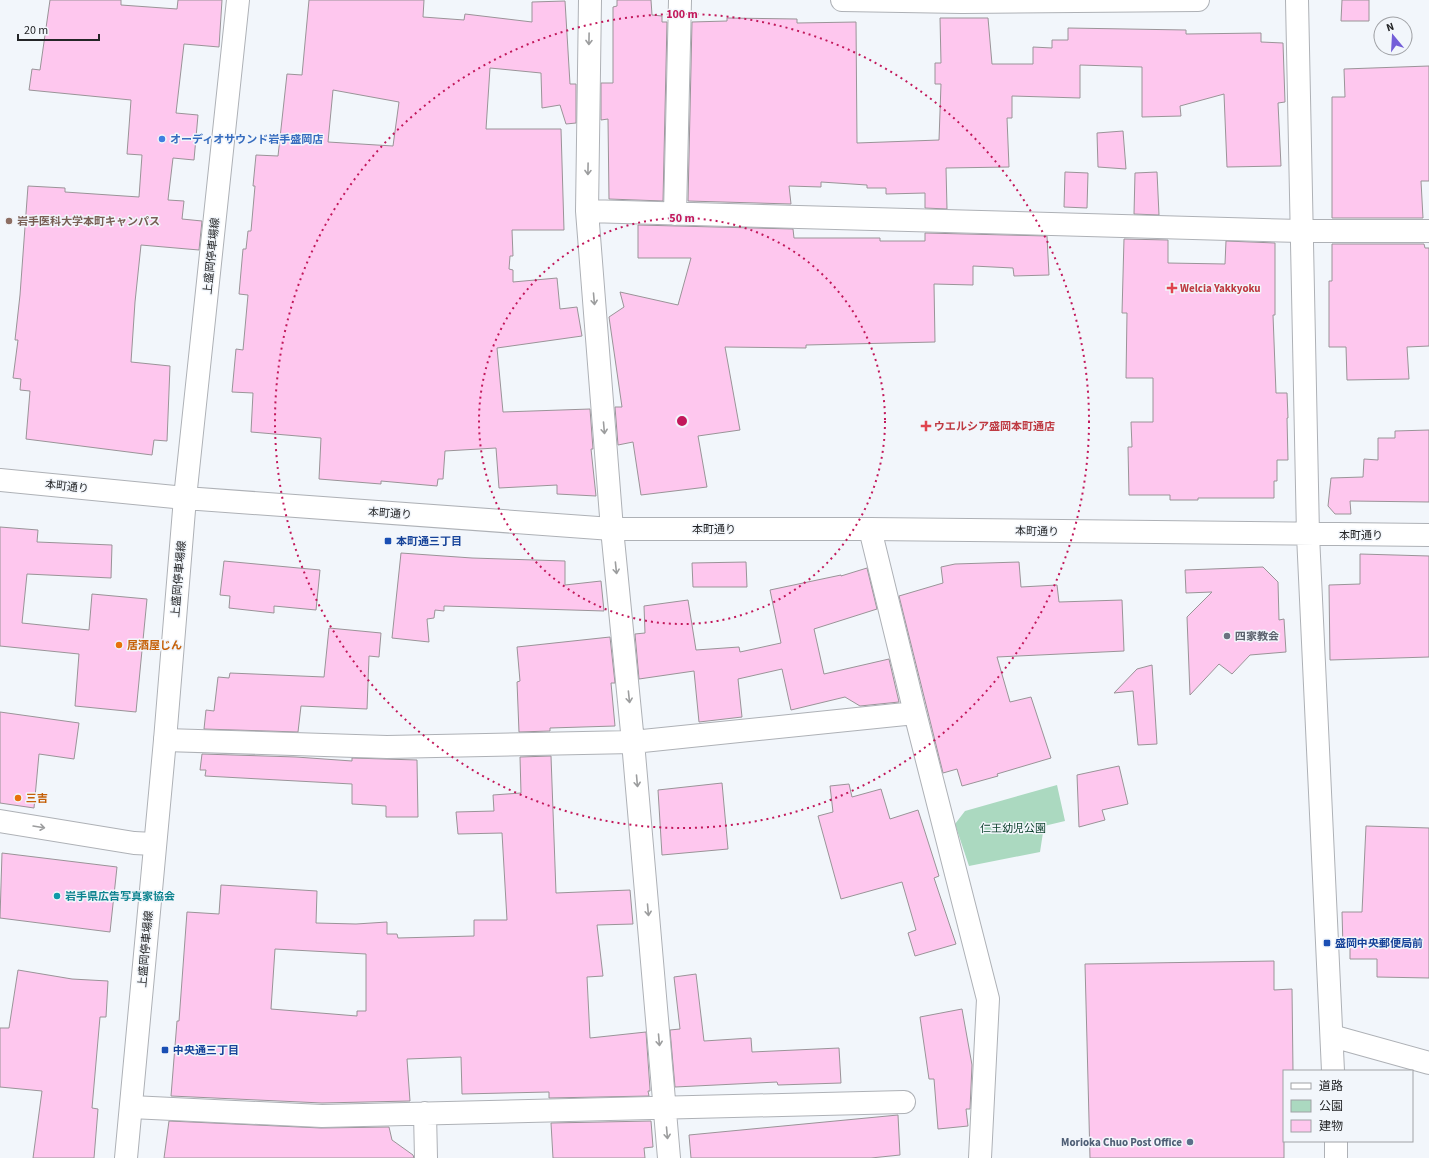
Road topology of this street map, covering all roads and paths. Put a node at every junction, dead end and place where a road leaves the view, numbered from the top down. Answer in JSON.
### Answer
{"nodes":[{"id":1,"x":238,"y":0,"type":"edge"},
{"id":2,"x":590,"y":0,"type":"edge"},
{"id":3,"x":680,"y":0,"type":"edge"},
{"id":4,"x":842,"y":0,"type":"edge"},
{"id":5,"x":1198,"y":0,"type":"edge"},
{"id":6,"x":1296,"y":0,"type":"edge"},
{"id":7,"x":962,"y":1,"type":"edge"},
{"id":8,"x":587,"y":211,"type":"junction"},
{"id":9,"x":675,"y":214,"type":"junction"},
{"id":10,"x":1301,"y":231,"type":"junction"},
{"id":11,"x":1429,"y":231,"type":"edge"},
{"id":12,"x":0,"y":480,"type":"edge"},
{"id":13,"x":185,"y":498,"type":"junction"},
{"id":14,"x":612,"y":529,"type":"junction"},
{"id":15,"x":870,"y":529,"type":"junction"},
{"id":16,"x":1308,"y":535,"type":"junction"},
{"id":17,"x":1429,"y":535,"type":"edge"},
{"id":18,"x":915,"y":713,"type":"junction"},
{"id":19,"x":165,"y":740,"type":"junction"},
{"id":20,"x":633,"y":742,"type":"junction"},
{"id":21,"x":0,"y":821,"type":"edge"},
{"id":22,"x":154,"y":844,"type":"junction"},
{"id":23,"x":1332,"y":1036,"type":"junction"},
{"id":24,"x":1429,"y":1063,"type":"edge"},
{"id":25,"x":1333,"y":1070,"type":"edge"},
{"id":26,"x":904,"y":1102,"type":"dead end"},
{"id":27,"x":131,"y":1107,"type":"junction"},
{"id":28,"x":665,"y":1107,"type":"junction"},
{"id":29,"x":425,"y":1113,"type":"junction"},
{"id":30,"x":1336,"y":1142,"type":"edge"},
{"id":31,"x":126,"y":1158,"type":"edge"},
{"id":32,"x":426,"y":1158,"type":"edge"},
{"id":33,"x":670,"y":1158,"type":"edge"},
{"id":34,"x":980,"y":1158,"type":"edge"},
{"id":35,"x":1336,"y":1158,"type":"edge"}],
"edges":[{"from":1,"to":13,"type":"street","name":"上盛岡停車場線"},
{"from":2,"to":8,"type":"street","one_way":true},
{"from":3,"to":9,"type":"street"},
{"from":4,"to":7,"type":"street"},
{"from":5,"to":7,"type":"street"},
{"from":6,"to":10,"type":"street"},
{"from":8,"to":9,"type":"street"},
{"from":8,"to":14,"type":"street","one_way":true},
{"from":9,"to":10,"type":"street"},
{"from":10,"to":11,"type":"street"},
{"from":10,"to":16,"type":"street"},
{"from":12,"to":13,"type":"street","name":"本町通り"},
{"from":13,"to":14,"type":"street","name":"本町通り"},
{"from":13,"to":19,"type":"street","name":"上盛岡停車場線"},
{"from":14,"to":15,"type":"street","name":"本町通り"},
{"from":14,"to":20,"type":"street","one_way":true},
{"from":15,"to":16,"type":"street","name":"本町通り"},
{"from":15,"to":18,"type":"street"},
{"from":16,"to":17,"type":"street","name":"本町通り"},
{"from":16,"to":23,"type":"street"},
{"from":18,"to":20,"type":"street"},
{"from":18,"to":34,"type":"street"},
{"from":19,"to":20,"type":"street"},
{"from":19,"to":22,"type":"street","name":"上盛岡停車場線"},
{"from":20,"to":28,"type":"street","one_way":true},
{"from":21,"to":22,"type":"street","one_way":true},
{"from":22,"to":27,"type":"street","name":"上盛岡停車場線"},
{"from":23,"to":24,"type":"street"},
{"from":23,"to":25,"type":"street"},
{"from":26,"to":28,"type":"street"},
{"from":27,"to":29,"type":"street"},
{"from":27,"to":31,"type":"street","name":"上盛岡停車場線"},
{"from":28,"to":29,"type":"street"},
{"from":28,"to":33,"type":"street","one_way":true},
{"from":29,"to":32,"type":"street"},
{"from":30,"to":35,"type":"street"}]}
